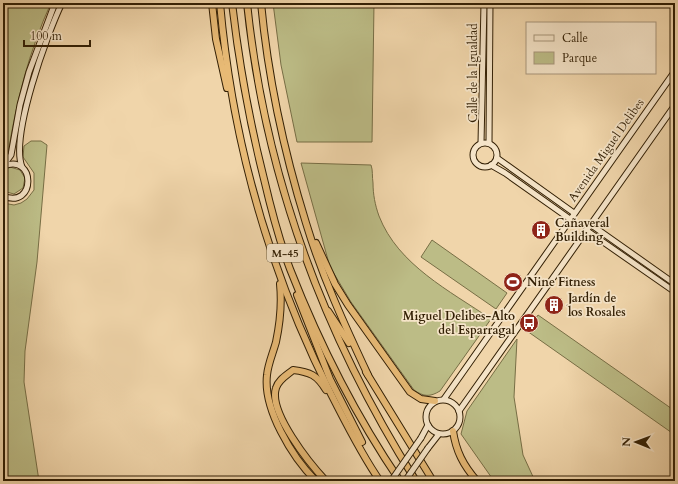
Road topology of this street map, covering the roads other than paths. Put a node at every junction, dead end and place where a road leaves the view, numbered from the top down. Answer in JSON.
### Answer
{"nodes":[{"id":1,"x":55,"y":3,"type":"edge"},
{"id":2,"x":62,"y":3,"type":"edge"},
{"id":3,"x":212,"y":3,"type":"edge"},
{"id":4,"x":220,"y":3,"type":"edge"},
{"id":5,"x":232,"y":3,"type":"edge"},
{"id":6,"x":247,"y":3,"type":"edge"},
{"id":7,"x":261,"y":3,"type":"edge"},
{"id":8,"x":484,"y":3,"type":"edge"},
{"id":9,"x":490,"y":3,"type":"edge"},
{"id":10,"x":675,"y":70,"type":"edge"},
{"id":11,"x":675,"y":105,"type":"edge"},
{"id":12,"x":235,"y":114,"type":"junction"},
{"id":13,"x":481,"y":143,"type":"junction"},
{"id":14,"x":489,"y":143,"type":"junction"},
{"id":15,"x":497,"y":158,"type":"junction"},
{"id":16,"x":491,"y":165,"type":"junction"},
{"id":17,"x":3,"y":166,"type":"edge"},
{"id":18,"x":22,"y":167,"type":"junction"},
{"id":19,"x":3,"y":196,"type":"edge"},
{"id":20,"x":574,"y":213,"type":"junction"},
{"id":21,"x":570,"y":219,"type":"junction"},
{"id":22,"x":306,"y":224,"type":"junction"},
{"id":23,"x":590,"y":224,"type":"junction"},
{"id":24,"x":586,"y":230,"type":"junction"},
{"id":25,"x":290,"y":268,"type":"junction"},
{"id":26,"x":280,"y":279,"type":"junction"},
{"id":27,"x":675,"y":284,"type":"edge"},
{"id":28,"x":675,"y":292,"type":"edge"},
{"id":29,"x":324,"y":307,"type":"junction"},
{"id":30,"x":368,"y":375,"type":"junction"},
{"id":31,"x":444,"y":399,"type":"junction"},
{"id":32,"x":435,"y":401,"type":"junction"},
{"id":33,"x":459,"y":411,"type":"junction"},
{"id":34,"x":428,"y":425,"type":"junction"},
{"id":35,"x":349,"y":429,"type":"junction"},
{"id":36,"x":453,"y":431,"type":"junction"},
{"id":37,"x":440,"y":434,"type":"junction"},
{"id":38,"x":316,"y":481,"type":"edge"},
{"id":39,"x":326,"y":481,"type":"edge"},
{"id":40,"x":380,"y":481,"type":"edge"},
{"id":41,"x":385,"y":481,"type":"edge"},
{"id":42,"x":391,"y":481,"type":"edge"},
{"id":43,"x":400,"y":481,"type":"edge"},
{"id":44,"x":405,"y":481,"type":"edge"},
{"id":45,"x":416,"y":481,"type":"edge"},
{"id":46,"x":433,"y":481,"type":"edge"},
{"id":47,"x":477,"y":481,"type":"edge"}],
"edges":[{"from":1,"to":17,"type":"main road"},
{"from":2,"to":18,"type":"main road"},
{"from":3,"to":12,"type":"highway"},
{"from":4,"to":12,"type":"highway"},
{"from":5,"to":25,"type":"highway","number":"M-45"},
{"from":6,"to":29,"type":"highway","number":"M-45"},
{"from":7,"to":22,"type":"highway"},
{"from":8,"to":13,"type":"main road","name":"Calle de la Igualdad"},
{"from":9,"to":14,"type":"main road","name":"Calle de la Igualdad"},
{"from":10,"to":20,"type":"main road","name":"Avenida Miguel Delibes"},
{"from":11,"to":23,"type":"main road"},
{"from":12,"to":26,"type":"highway"},
{"from":13,"to":14,"type":"main road"},
{"from":13,"to":16,"type":"main road"},
{"from":14,"to":15,"type":"main road"},
{"from":15,"to":16,"type":"main road"},
{"from":15,"to":20,"type":"main road"},
{"from":16,"to":21,"type":"main road"},
{"from":17,"to":18,"type":"main road"},
{"from":18,"to":19,"type":"main road"},
{"from":20,"to":21,"type":"main road","name":"Avenida Miguel Delibes"},
{"from":21,"to":31,"type":"main road","name":"Avenida Miguel Delibes"},
{"from":22,"to":30,"type":"highway"},
{"from":22,"to":32,"type":"highway"},
{"from":23,"to":24,"type":"main road"},
{"from":23,"to":27,"type":"main road"},
{"from":24,"to":28,"type":"main road"},
{"from":24,"to":33,"type":"main road"},
{"from":25,"to":41,"type":"highway"},
{"from":25,"to":43,"type":"highway","number":"M-45"},
{"from":26,"to":35,"type":"highway"},
{"from":26,"to":38,"type":"highway"},
{"from":29,"to":30,"type":"highway"},
{"from":29,"to":45,"type":"highway","number":"M-45"},
{"from":30,"to":46,"type":"highway"},
{"from":31,"to":32,"type":"main road"},
{"from":31,"to":33,"type":"main road"},
{"from":32,"to":34,"type":"main road"},
{"from":33,"to":36,"type":"main road"},
{"from":34,"to":37,"type":"main road"},
{"from":34,"to":42,"type":"main road","bridge":true},
{"from":35,"to":39,"type":"highway"},
{"from":35,"to":40,"type":"highway"},
{"from":36,"to":37,"type":"main road"},
{"from":36,"to":47,"type":"highway"},
{"from":37,"to":44,"type":"main road","bridge":true}]}
